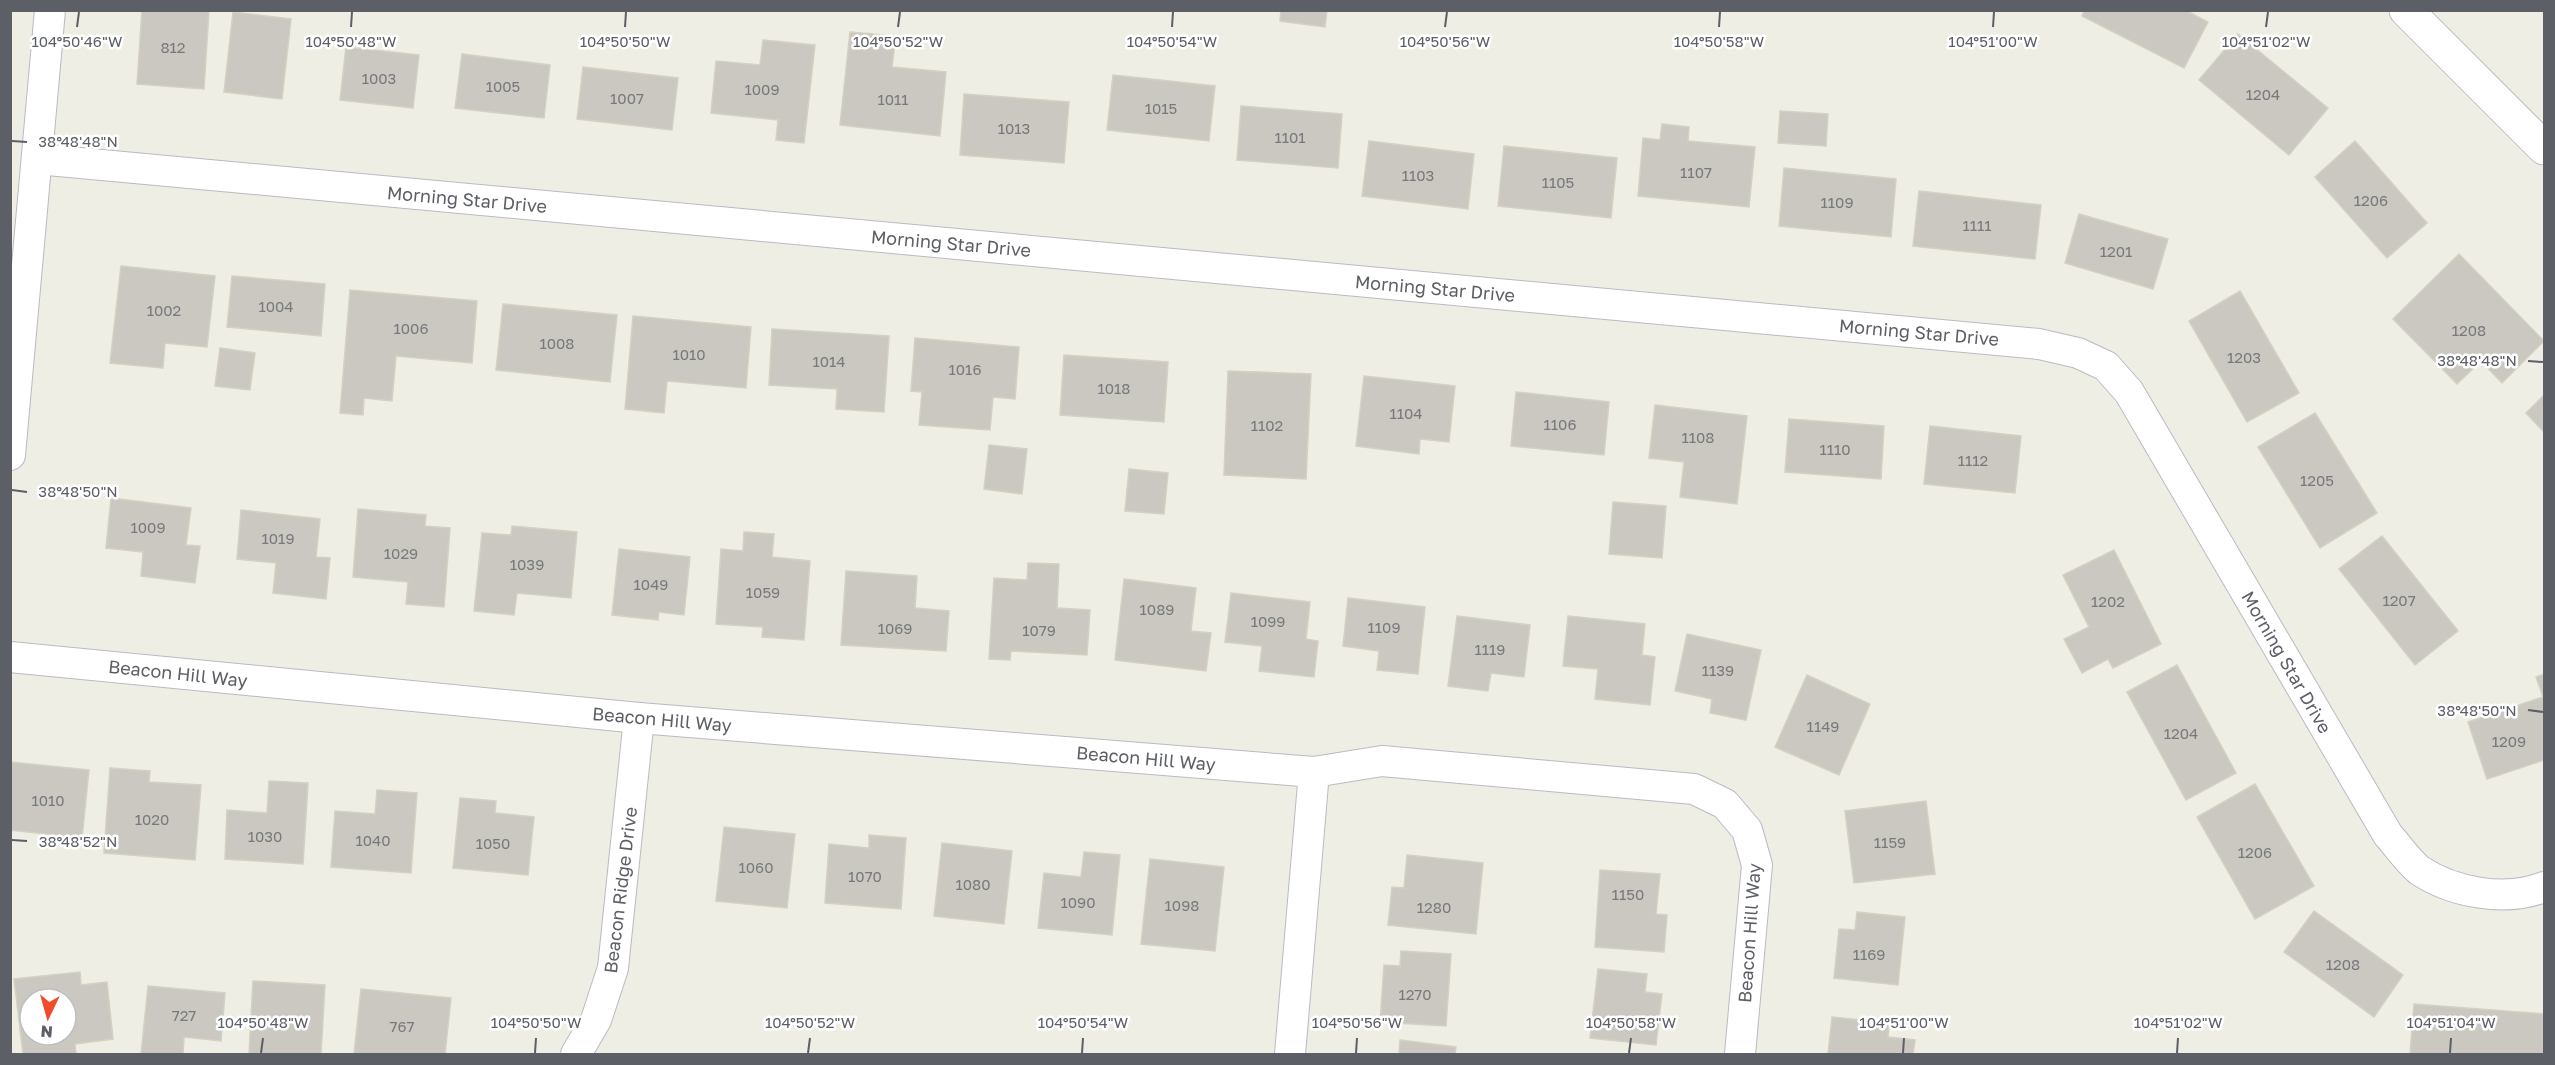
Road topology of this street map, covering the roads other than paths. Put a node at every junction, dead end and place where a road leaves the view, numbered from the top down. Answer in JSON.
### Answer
{"nodes":[{"id":1,"x":50,"y":10,"type":"edge"},
{"id":2,"x":2406,"y":10,"type":"edge"},
{"id":3,"x":2544,"y":147,"type":"edge"},
{"id":4,"x":37,"y":159,"type":"junction"},
{"id":5,"x":10,"y":455,"type":"edge"},
{"id":6,"x":10,"y":657,"type":"edge"},
{"id":7,"x":639,"y":718,"type":"junction"},
{"id":8,"x":1314,"y":772,"type":"junction"},
{"id":9,"x":2544,"y":887,"type":"edge"},
{"id":10,"x":576,"y":1054,"type":"edge"},
{"id":11,"x":1290,"y":1054,"type":"edge"},
{"id":12,"x":1740,"y":1054,"type":"edge"}],
"edges":[{"from":1,"to":4,"type":"street"},
{"from":2,"to":3,"type":"street"},
{"from":4,"to":5,"type":"street"},
{"from":4,"to":9,"type":"street","name":"Morning Star Drive"},
{"from":6,"to":7,"type":"street","name":"Beacon Hill Way"},
{"from":7,"to":8,"type":"street","name":"Beacon Hill Way"},
{"from":7,"to":10,"type":"street","name":"Beacon Ridge Drive"},
{"from":8,"to":11,"type":"street"},
{"from":8,"to":12,"type":"street","name":"Beacon Hill Way"}]}
